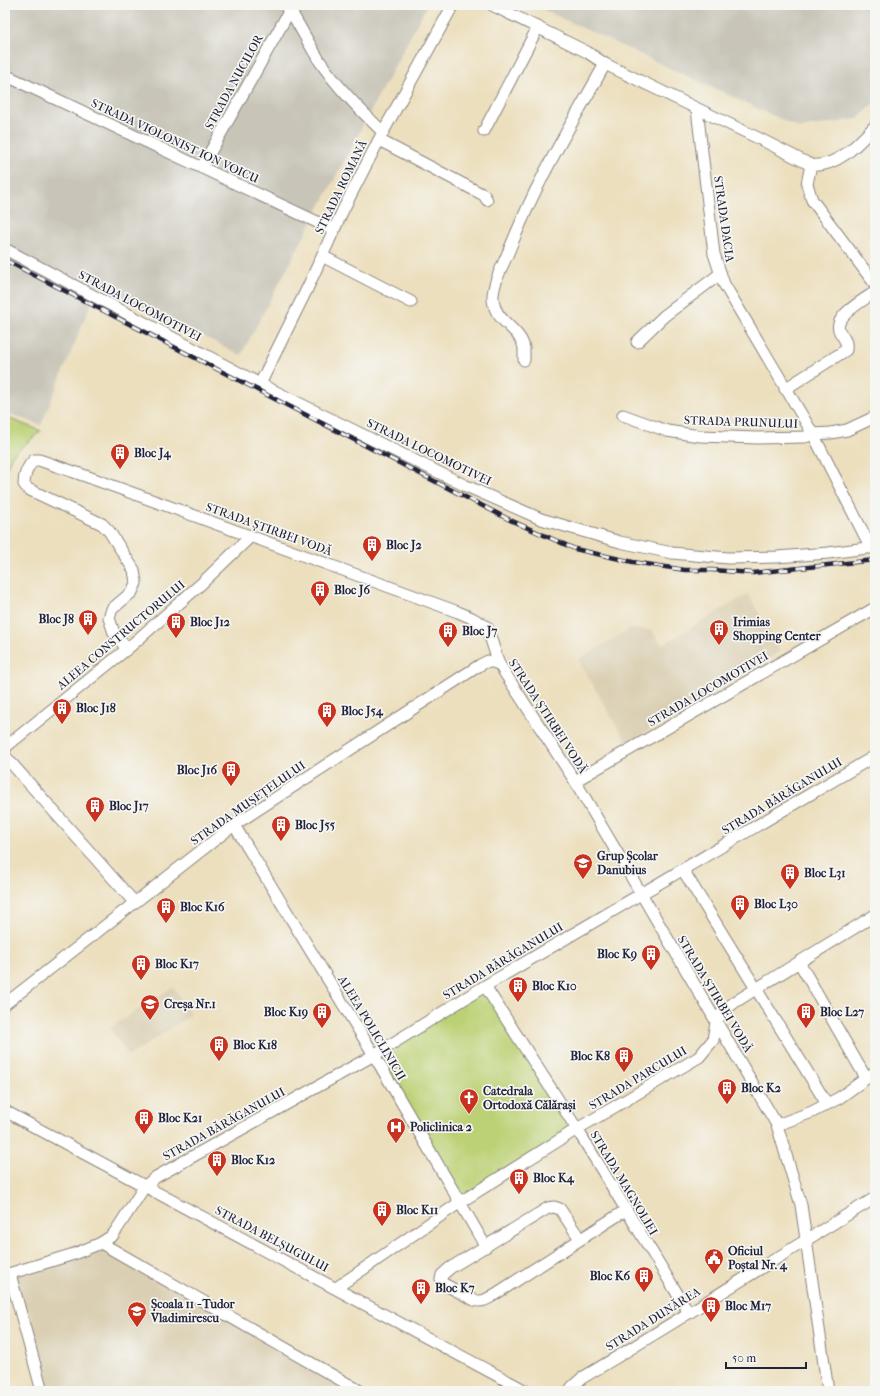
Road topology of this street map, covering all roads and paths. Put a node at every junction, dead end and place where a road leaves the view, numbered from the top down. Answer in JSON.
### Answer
{"nodes":[{"id":1,"x":453,"y":5,"type":"edge"},
{"id":2,"x":492,"y":5,"type":"edge"},
{"id":3,"x":287,"y":7,"type":"edge"},
{"id":4,"x":538,"y":27,"type":"junction"},
{"id":5,"x":605,"y":64,"type":"junction"},
{"id":6,"x":5,"y":75,"type":"edge"},
{"id":7,"x":697,"y":109,"type":"junction"},
{"id":8,"x":875,"y":126,"type":"edge"},
{"id":9,"x":484,"y":131,"type":"dead end"},
{"id":10,"x":381,"y":136,"type":"junction"},
{"id":11,"x":811,"y":165,"type":"junction"},
{"id":12,"x":202,"y":167,"type":"junction"},
{"id":13,"x":487,"y":200,"type":"dead end"},
{"id":14,"x":334,"y":230,"type":"junction"},
{"id":15,"x":5,"y":249,"type":"edge"},
{"id":16,"x":322,"y":256,"type":"junction"},
{"id":17,"x":720,"y":274,"type":"junction"},
{"id":18,"x":875,"y":284,"type":"edge"},
{"id":19,"x":875,"y":292,"type":"edge"},
{"id":20,"x":411,"y":302,"type":"dead end"},
{"id":21,"x":637,"y":342,"type":"dead end"},
{"id":22,"x":524,"y":360,"type":"dead end"},
{"id":23,"x":260,"y":384,"type":"junction"},
{"id":24,"x":786,"y":389,"type":"junction"},
{"id":25,"x":623,"y":415,"type":"dead end"},
{"id":26,"x":875,"y":418,"type":"edge"},
{"id":27,"x":813,"y":434,"type":"junction"},
{"id":28,"x":251,"y":536,"type":"junction"},
{"id":29,"x":873,"y":548,"type":"edge"},
{"id":30,"x":875,"y":608,"type":"edge"},
{"id":31,"x":127,"y":649,"type":"junction"},
{"id":32,"x":499,"y":664,"type":"junction"},
{"id":33,"x":5,"y":749,"type":"edge"},
{"id":34,"x":5,"y":756,"type":"edge"},
{"id":35,"x":875,"y":756,"type":"edge"},
{"id":36,"x":575,"y":782,"type":"junction"},
{"id":37,"x":234,"y":825,"type":"junction"},
{"id":38,"x":683,"y":870,"type":"junction"},
{"id":39,"x":641,"y":894,"type":"junction"},
{"id":40,"x":134,"y":902,"type":"junction"},
{"id":41,"x":875,"y":915,"type":"edge"},
{"id":42,"x":799,"y":962,"type":"junction"},
{"id":43,"x":485,"y":986,"type":"junction"},
{"id":44,"x":756,"y":989,"type":"junction"},
{"id":45,"x":5,"y":1004,"type":"edge"},
{"id":46,"x":716,"y":1022,"type":"junction"},
{"id":47,"x":374,"y":1055,"type":"junction"},
{"id":48,"x":870,"y":1075,"type":"edge"},
{"id":49,"x":827,"y":1104,"type":"junction"},
{"id":50,"x":5,"y":1111,"type":"edge"},
{"id":51,"x":776,"y":1125,"type":"junction"},
{"id":52,"x":577,"y":1130,"type":"junction"},
{"id":53,"x":144,"y":1186,"type":"junction"},
{"id":54,"x":875,"y":1198,"type":"edge"},
{"id":55,"x":459,"y":1203,"type":"junction"},
{"id":56,"x":626,"y":1210,"type":"junction"},
{"id":57,"x":580,"y":1239,"type":"junction"},
{"id":58,"x":806,"y":1239,"type":"junction"},
{"id":59,"x":101,"y":1243,"type":"junction"},
{"id":60,"x":486,"y":1247,"type":"junction"},
{"id":61,"x":7,"y":1275,"type":"edge"},
{"id":62,"x":336,"y":1288,"type":"junction"},
{"id":63,"x":688,"y":1313,"type":"junction"},
{"id":64,"x":356,"y":1389,"type":"edge"},
{"id":65,"x":42,"y":1391,"type":"edge"},
{"id":66,"x":340,"y":1391,"type":"edge"},
{"id":67,"x":526,"y":1391,"type":"edge"},
{"id":68,"x":570,"y":1391,"type":"edge"},
{"id":69,"x":828,"y":1391,"type":"edge"}],
"edges":[{"from":1,"to":10,"type":"street","name":"STRADA ROMANĂ"},
{"from":2,"to":4,"type":"street"},
{"from":3,"to":10,"type":"street"},
{"from":3,"to":12,"type":"street","name":"STRADA NUCILOR"},
{"from":4,"to":5,"type":"street"},
{"from":4,"to":9,"type":"street"},
{"from":5,"to":7,"type":"street"},
{"from":5,"to":22,"type":"street"},
{"from":6,"to":12,"type":"street","name":"STRADA VIOLONIST ION VOICU"},
{"from":7,"to":11,"type":"street"},
{"from":7,"to":17,"type":"street","name":"STRADA DACIA"},
{"from":8,"to":11,"type":"street"},
{"from":10,"to":13,"type":"street"},
{"from":10,"to":14,"type":"street","name":"STRADA ROMANĂ"},
{"from":11,"to":18,"type":"street"},
{"from":12,"to":14,"type":"street","name":"STRADA VIOLONIST ION VOICU"},
{"from":14,"to":16,"type":"street","name":"STRADA ROMANĂ"},
{"from":15,"to":23,"type":"street","name":"STRADA LOCOMOTIVEI"},
{"from":16,"to":20,"type":"street"},
{"from":16,"to":23,"type":"street","name":"STRADA ROMANĂ"},
{"from":17,"to":21,"type":"street"},
{"from":17,"to":24,"type":"street","name":"STRADA DACIA"},
{"from":19,"to":24,"type":"street"},
{"from":23,"to":29,"type":"street","name":"STRADA LOCOMOTIVEI"},
{"from":24,"to":27,"type":"street","name":"STRADA DACIA"},
{"from":25,"to":27,"type":"street","name":"STRADA PRUNULUI"},
{"from":26,"to":27,"type":"street","name":"STRADA PRUNULUI"},
{"from":27,"to":29,"type":"street","name":"STRADA DACIA"},
{"from":28,"to":31,"type":"street","name":"ALEEA CONSTRUCTORULUI"},
{"from":28,"to":31,"type":"street","name":"STRADA ȘTIRBEI VODĂ"},
{"from":28,"to":32,"type":"street","name":"STRADA ȘTIRBEI VODĂ"},
{"from":30,"to":36,"type":"street","name":"STRADA LOCOMOTIVEI"},
{"from":31,"to":33,"type":"street","name":"ALEEA CONSTRUCTORULUI"},
{"from":32,"to":36,"type":"street","name":"STRADA ȘTIRBEI VODĂ"},
{"from":32,"to":37,"type":"street","name":"STRADA MUȘEȚELULUI"},
{"from":34,"to":40,"type":"street"},
{"from":35,"to":38,"type":"street","name":"STRADA BĂRĂGANULUI"},
{"from":36,"to":39,"type":"street","name":"STRADA ȘTIRBEI VODĂ"},
{"from":37,"to":40,"type":"street","name":"STRADA MUȘEȚELULUI"},
{"from":37,"to":47,"type":"street","name":"ALEEA POLICLINICII"},
{"from":38,"to":39,"type":"street","name":"STRADA BĂRĂGANULUI"},
{"from":38,"to":44,"type":"street"},
{"from":39,"to":43,"type":"street","name":"STRADA BĂRĂGANULUI"},
{"from":39,"to":46,"type":"street","name":"STRADA ȘTIRBEI VODĂ"},
{"from":40,"to":45,"type":"street","name":"STRADA MUȘEȚELULUI"},
{"from":41,"to":42,"type":"street","name":"STRADA PARCULUI"},
{"from":42,"to":44,"type":"street","name":"STRADA PARCULUI"},
{"from":42,"to":48,"type":"street"},
{"from":43,"to":47,"type":"street","name":"STRADA BĂRĂGANULUI"},
{"from":43,"to":52,"type":"street","name":"STRADA MAGNOLIEI"},
{"from":44,"to":46,"type":"street","name":"STRADA PARCULUI"},
{"from":44,"to":49,"type":"street"},
{"from":46,"to":51,"type":"street","name":"STRADA ȘTIRBEI VODĂ"},
{"from":46,"to":52,"type":"street","name":"STRADA PARCULUI"},
{"from":47,"to":53,"type":"street","name":"STRADA BĂRĂGANULUI"},
{"from":47,"to":55,"type":"street","name":"ALEEA POLICLINICII"},
{"from":48,"to":49,"type":"street"},
{"from":49,"to":51,"type":"street"},
{"from":50,"to":53,"type":"street","name":"STRADA BELȘUGULUI"},
{"from":51,"to":58,"type":"street","name":"STRADA ȘTIRBEI VODĂ"},
{"from":52,"to":55,"type":"street","name":"STRADA PARCULUI"},
{"from":52,"to":56,"type":"street","name":"STRADA MAGNOLIEI"},
{"from":53,"to":59,"type":"street"},
{"from":53,"to":62,"type":"street","name":"STRADA BELȘUGULUI"},
{"from":54,"to":58,"type":"street","name":"STRADA DUNĂREA"},
{"from":55,"to":60,"type":"street","name":"ALEEA POLICLINICII"},
{"from":55,"to":62,"type":"street","name":"STRADA PARCULUI"},
{"from":56,"to":57,"type":"street"},
{"from":56,"to":63,"type":"street","name":"STRADA MAGNOLIEI"},
{"from":57,"to":60,"type":"street"},
{"from":57,"to":60,"type":"street"},
{"from":58,"to":63,"type":"street","name":"STRADA DUNĂREA"},
{"from":58,"to":69,"type":"street","name":"STRADA ȘTIRBEI VODĂ"},
{"from":59,"to":61,"type":"street"},
{"from":59,"to":64,"type":"street"},
{"from":61,"to":65,"type":"street"},
{"from":62,"to":67,"type":"street","name":"STRADA BELȘUGULUI"},
{"from":63,"to":68,"type":"street","name":"STRADA DUNĂREA"},
{"from":64,"to":66,"type":"street"}]}
